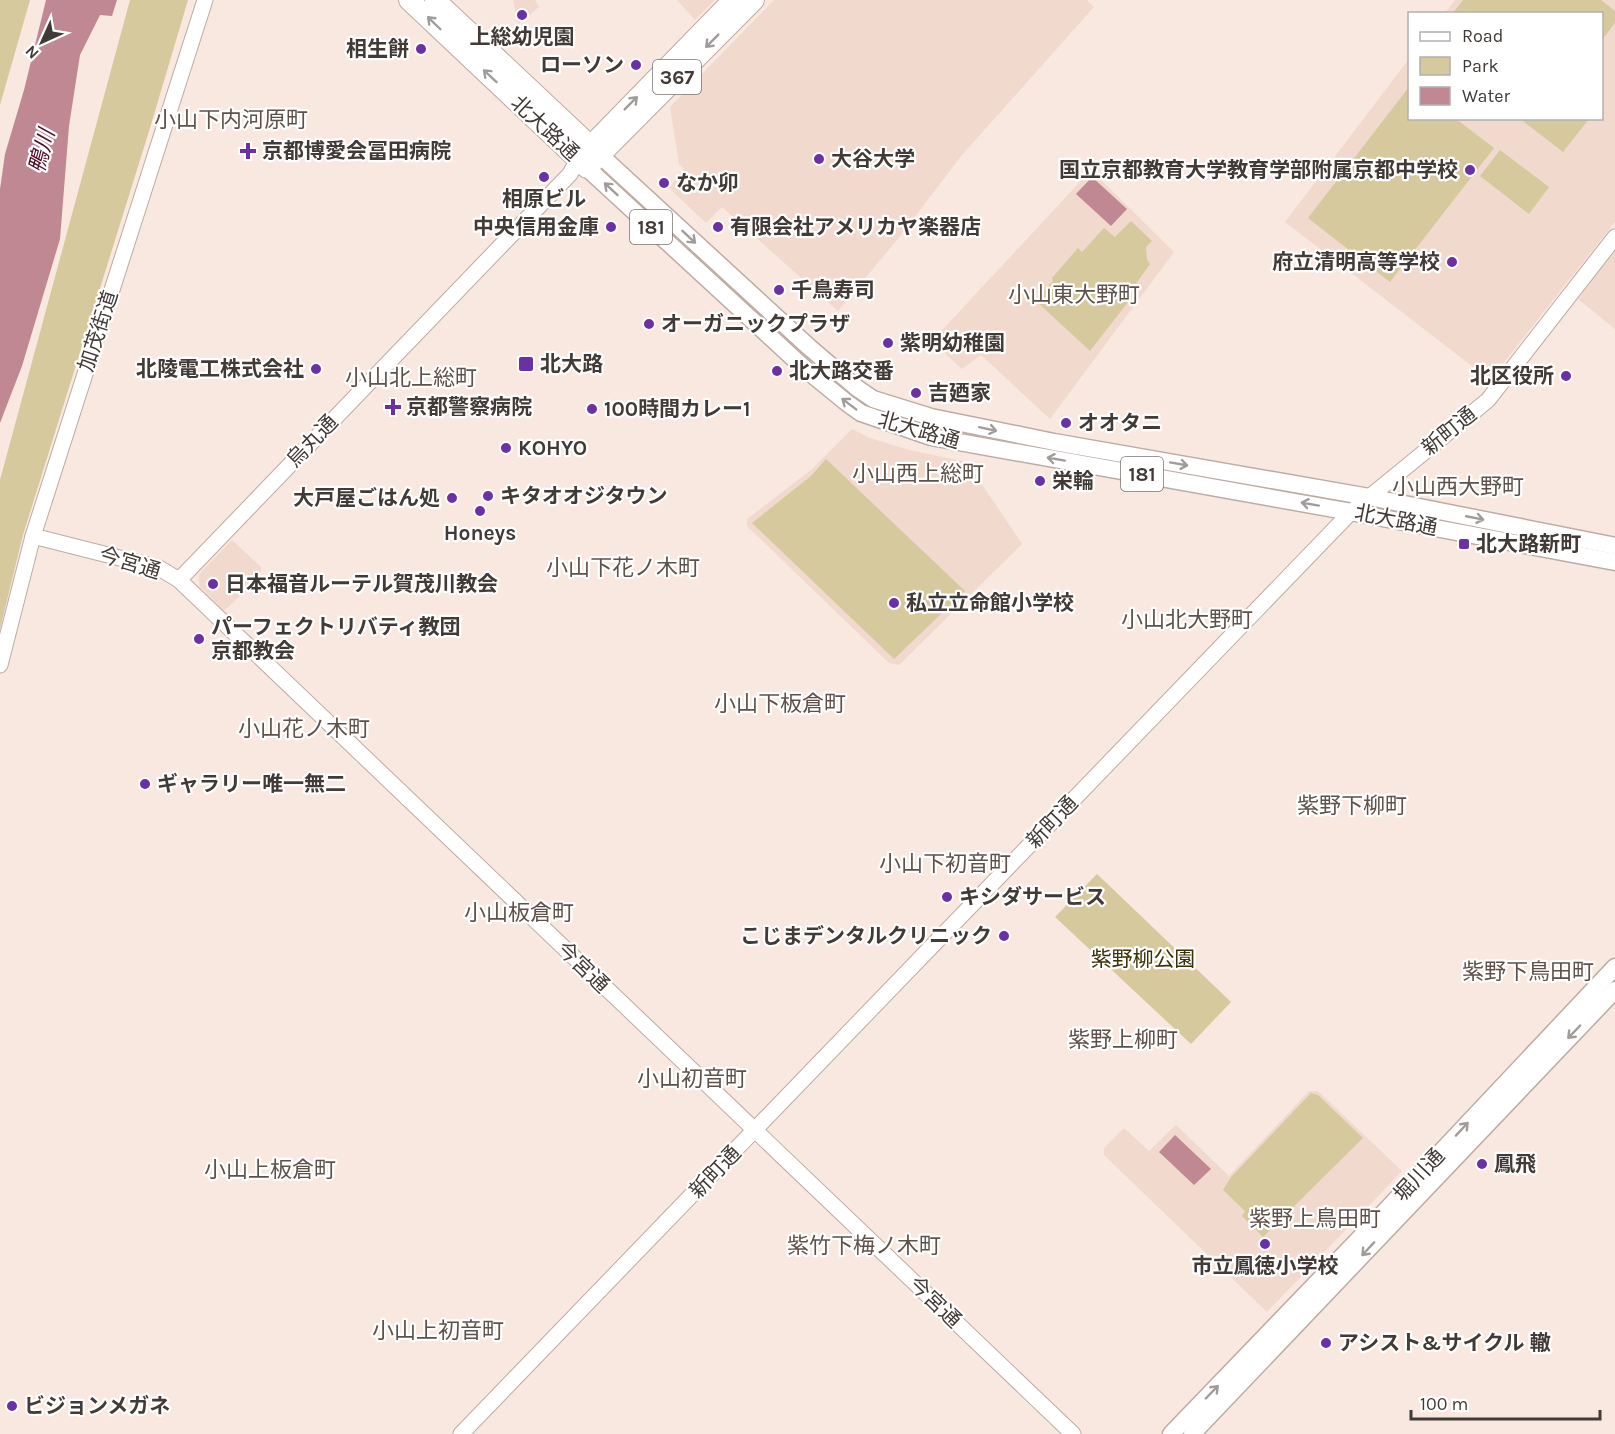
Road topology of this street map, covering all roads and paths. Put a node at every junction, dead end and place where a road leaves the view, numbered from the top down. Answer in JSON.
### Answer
{"nodes":[{"id":1,"x":205,"y":0,"type":"edge"},
{"id":2,"x":410,"y":0,"type":"edge"},
{"id":3,"x":435,"y":0,"type":"edge"},
{"id":4,"x":733,"y":0,"type":"edge"},
{"id":5,"x":754,"y":0,"type":"edge"},
{"id":6,"x":585,"y":160,"type":"junction"},
{"id":7,"x":1615,"y":237,"type":"edge"},
{"id":8,"x":1368,"y":497,"type":"junction"},
{"id":9,"x":1352,"y":512,"type":"junction"},
{"id":10,"x":33,"y":536,"type":"junction"},
{"id":11,"x":1615,"y":546,"type":"edge"},
{"id":12,"x":1615,"y":562,"type":"edge"},
{"id":13,"x":179,"y":580,"type":"junction"},
{"id":14,"x":0,"y":665,"type":"edge"},
{"id":15,"x":1615,"y":967,"type":"edge"},
{"id":16,"x":1615,"y":990,"type":"edge"},
{"id":17,"x":755,"y":1130,"type":"junction"},
{"id":18,"x":461,"y":1434,"type":"edge"},
{"id":19,"x":1073,"y":1434,"type":"edge"},
{"id":20,"x":1172,"y":1434,"type":"edge"},
{"id":21,"x":1191,"y":1434,"type":"edge"}],
"edges":[{"from":1,"to":10,"type":"street","name":"加茂街道"},
{"from":6,"to":2,"type":"highway","name":"北大路通","one_way":true},
{"from":3,"to":6,"type":"highway","name":"北大路通"},
{"from":6,"to":4,"type":"highway","name":"烏丸通","number":"367","one_way":true},
{"from":5,"to":6,"type":"highway","name":"烏丸通","number":"367","one_way":true},
{"from":6,"to":8,"type":"main road","name":"北大路通","number":"181","one_way":true},
{"from":9,"to":6,"type":"main road","name":"北大路通","number":"181","one_way":true},
{"from":6,"to":13,"type":"street","name":"烏丸通"},
{"from":7,"to":8,"type":"street","name":"新町通"},
{"from":8,"to":9,"type":"street","name":"新町通"},
{"from":8,"to":11,"type":"main road","name":"北大路通","number":"181","one_way":true},
{"from":9,"to":12,"type":"main road","name":"北大路通","number":"181"},
{"from":9,"to":17,"type":"street","name":"新町通"},
{"from":10,"to":13,"type":"street","name":"今宮通"},
{"from":10,"to":14,"type":"street","name":"加茂街道"},
{"from":13,"to":17,"type":"street","name":"今宮通"},
{"from":20,"to":15,"type":"main road","name":"堀川通","one_way":true},
{"from":16,"to":21,"type":"main road","name":"堀川通","one_way":true},
{"from":17,"to":18,"type":"street","name":"新町通"},
{"from":17,"to":19,"type":"street","name":"今宮通"}]}
